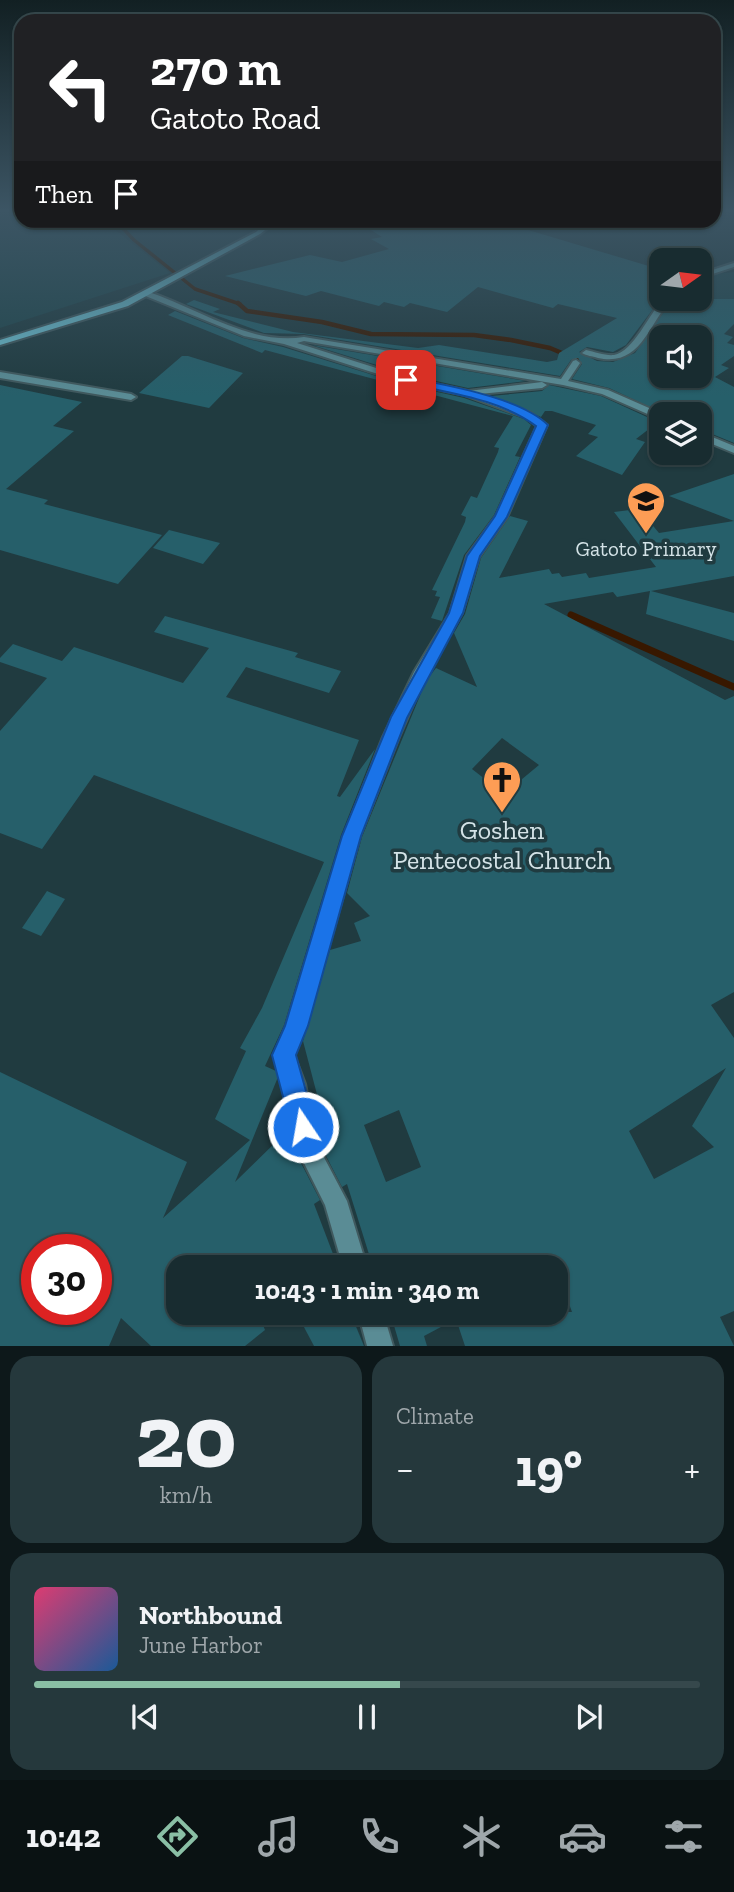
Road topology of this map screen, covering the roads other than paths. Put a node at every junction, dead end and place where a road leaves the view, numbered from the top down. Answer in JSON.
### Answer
{"nodes":[{"id":1,"x":186,"y":272,"type":"edge"},
{"id":2,"x":146,"y":293,"type":"junction"},
{"id":3,"x":659,"y":312,"type":"edge"},
{"id":4,"x":286,"y":342,"type":"junction"},
{"id":5,"x":0,"y":343,"type":"edge"},
{"id":6,"x":586,"y":353,"type":"dead end"},
{"id":7,"x":576,"y":363,"type":"dead end"},
{"id":8,"x":0,"y":374,"type":"edge"},
{"id":9,"x":552,"y":380,"type":"junction"},
{"id":10,"x":563,"y":382,"type":"junction"},
{"id":11,"x":467,"y":393,"type":"junction"},
{"id":12,"x":131,"y":397,"type":"dead end"},
{"id":13,"x":649,"y":411,"type":"edge"},
{"id":14,"x":712,"y":440,"type":"edge"},
{"id":15,"x":734,"y":450,"type":"edge"},
{"id":16,"x":351,"y":1255,"type":"edge"},
{"id":17,"x":374,"y":1325,"type":"edge"},
{"id":18,"x":380,"y":1346,"type":"edge"}],
"edges":[{"from":1,"to":2,"type":"main road"},
{"from":2,"to":4,"type":"street"},
{"from":2,"to":5,"type":"main road"},
{"from":3,"to":6,"type":"street"},
{"from":4,"to":9,"type":"street"},
{"from":4,"to":11,"type":"street"},
{"from":7,"to":10,"type":"street"},
{"from":8,"to":12,"type":"street"},
{"from":9,"to":10,"type":"street"},
{"from":9,"to":11,"type":"street"},
{"from":10,"to":13,"type":"street"},
{"from":11,"to":16,"type":"street"},
{"from":14,"to":15,"type":"street"},
{"from":17,"to":18,"type":"street"}]}
